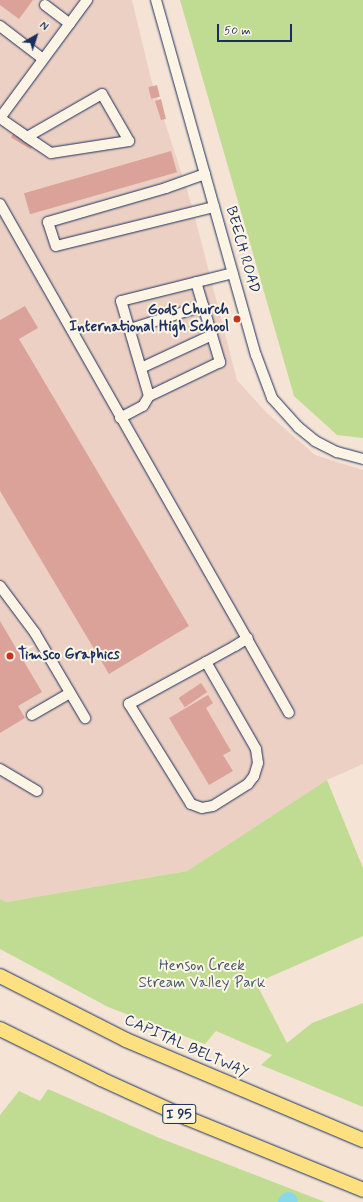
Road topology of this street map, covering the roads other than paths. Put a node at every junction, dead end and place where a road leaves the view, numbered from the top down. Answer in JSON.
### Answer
{"nodes":[{"id":1,"x":87,"y":0,"type":"edge"},
{"id":2,"x":156,"y":0,"type":"edge"},
{"id":3,"x":46,"y":5,"type":"dead end"},
{"id":4,"x":70,"y":24,"type":"junction"},
{"id":5,"x":0,"y":26,"type":"edge"},
{"id":6,"x":43,"y":59,"type":"junction"},
{"id":7,"x":0,"y":118,"type":"edge"},
{"id":8,"x":27,"y":137,"type":"junction"},
{"id":9,"x":205,"y":174,"type":"junction"},
{"id":10,"x":0,"y":204,"type":"edge"},
{"id":11,"x":214,"y":207,"type":"junction"},
{"id":12,"x":233,"y":272,"type":"junction"},
{"id":13,"x":196,"y":282,"type":"junction"},
{"id":14,"x":203,"y":306,"type":"junction"},
{"id":15,"x":130,"y":329,"type":"junction"},
{"id":16,"x":212,"y":334,"type":"junction"},
{"id":17,"x":141,"y":368,"type":"junction"},
{"id":18,"x":149,"y":396,"type":"junction"},
{"id":19,"x":120,"y":418,"type":"junction"},
{"id":20,"x":363,"y":459,"type":"edge"},
{"id":21,"x":0,"y":586,"type":"edge"},
{"id":22,"x":248,"y":638,"type":"junction"},
{"id":23,"x":206,"y":662,"type":"junction"},
{"id":24,"x":70,"y":693,"type":"junction"},
{"id":25,"x":289,"y":713,"type":"dead end"},
{"id":26,"x":32,"y":715,"type":"dead end"},
{"id":27,"x":84,"y":718,"type":"dead end"},
{"id":28,"x":0,"y":769,"type":"edge"},
{"id":29,"x":37,"y":791,"type":"dead end"},
{"id":30,"x":0,"y":976,"type":"edge"},
{"id":31,"x":0,"y":1029,"type":"edge"},
{"id":32,"x":363,"y":1140,"type":"edge"},
{"id":33,"x":363,"y":1190,"type":"edge"}],
"edges":[{"from":1,"to":4,"type":"street"},
{"from":2,"to":9,"type":"street","name":"BEECH ROAD"},
{"from":3,"to":4,"type":"street"},
{"from":4,"to":6,"type":"street"},
{"from":5,"to":6,"type":"street"},
{"from":6,"to":7,"type":"street"},
{"from":7,"to":8,"type":"street"},
{"from":8,"to":8,"type":"street"},
{"from":9,"to":11,"type":"street","name":"BEECH ROAD"},
{"from":9,"to":11,"type":"street"},
{"from":10,"to":19,"type":"street"},
{"from":11,"to":12,"type":"street","name":"BEECH ROAD"},
{"from":12,"to":13,"type":"street"},
{"from":12,"to":20,"type":"street","name":"BEECH ROAD"},
{"from":13,"to":14,"type":"street"},
{"from":13,"to":15,"type":"street"},
{"from":14,"to":15,"type":"street"},
{"from":14,"to":16,"type":"street"},
{"from":15,"to":17,"type":"street"},
{"from":16,"to":17,"type":"street"},
{"from":16,"to":18,"type":"street"},
{"from":17,"to":18,"type":"street"},
{"from":18,"to":19,"type":"street"},
{"from":19,"to":22,"type":"street"},
{"from":21,"to":24,"type":"street"},
{"from":22,"to":23,"type":"street"},
{"from":22,"to":25,"type":"street"},
{"from":23,"to":23,"type":"street"},
{"from":24,"to":26,"type":"street"},
{"from":24,"to":27,"type":"street"},
{"from":28,"to":29,"type":"street"},
{"from":30,"to":32,"type":"highway","name":"CAPITAL BELTWAY"},
{"from":31,"to":33,"type":"highway","number":"I 95"}]}
